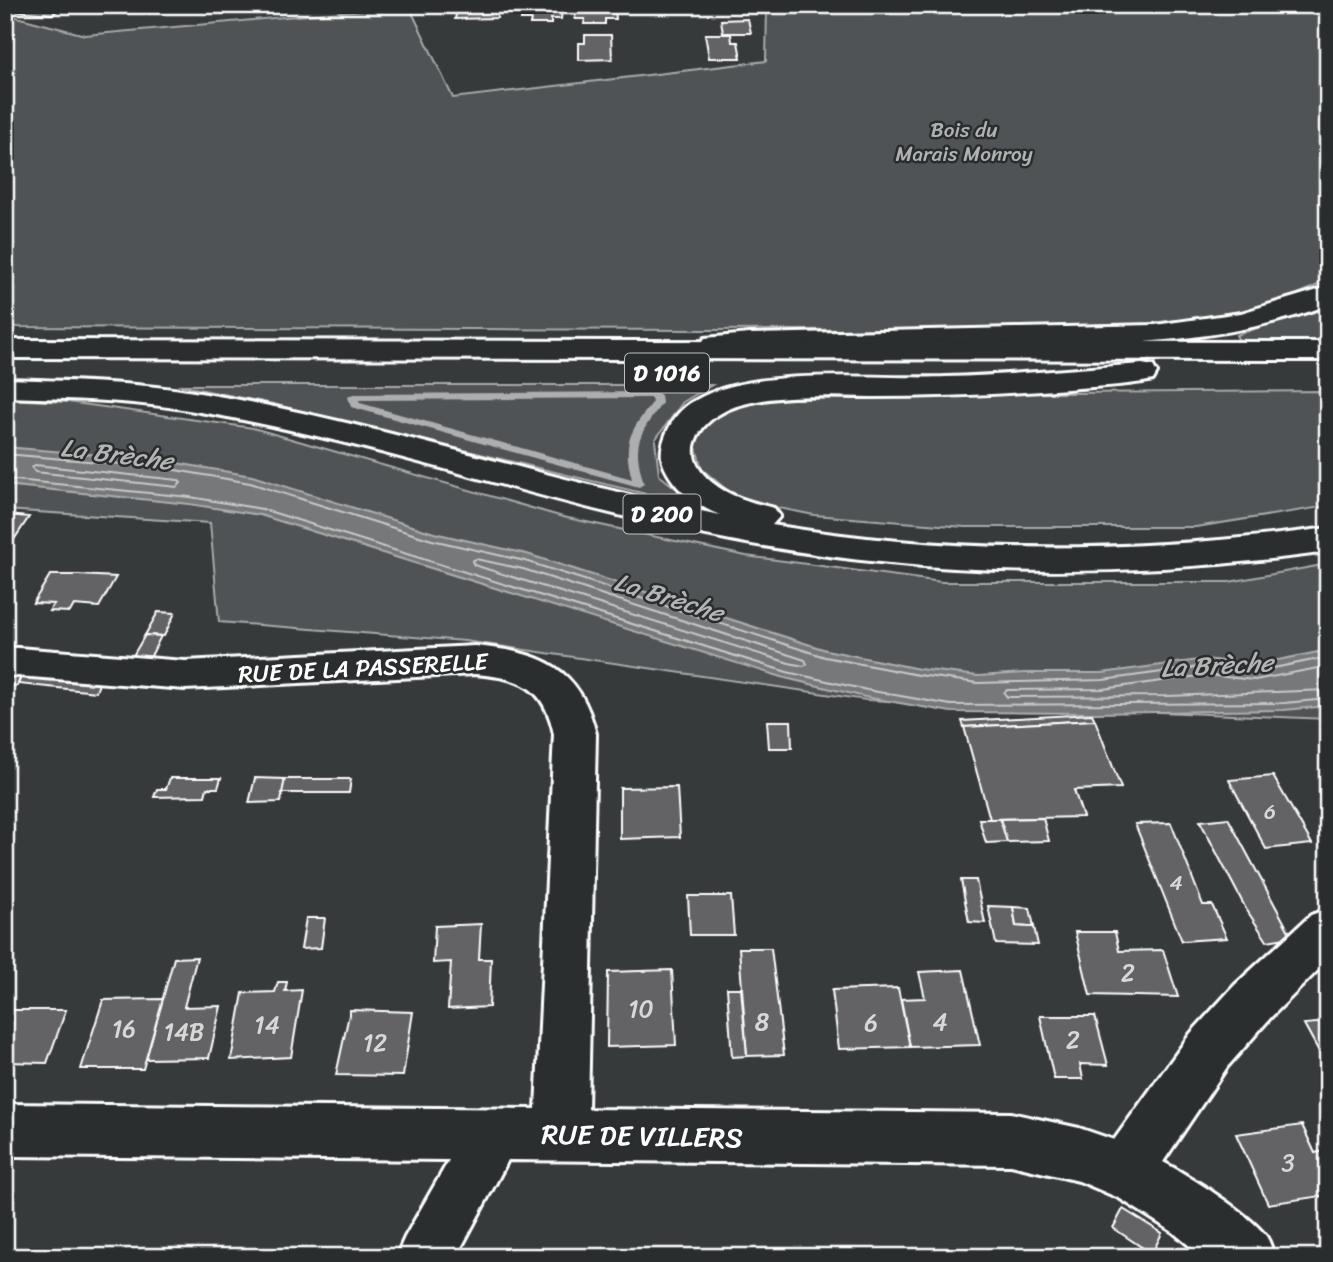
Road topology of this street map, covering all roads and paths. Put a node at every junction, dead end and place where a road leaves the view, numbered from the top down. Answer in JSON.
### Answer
{"nodes":[{"id":1,"x":1328,"y":295,"type":"edge"},
{"id":2,"x":5,"y":349,"type":"edge"},
{"id":3,"x":587,"y":349,"type":"junction"},
{"id":4,"x":1328,"y":351,"type":"edge"},
{"id":5,"x":5,"y":373,"type":"edge"},
{"id":6,"x":1142,"y":373,"type":"junction"},
{"id":7,"x":1328,"y":373,"type":"edge"},
{"id":8,"x":5,"y":388,"type":"edge"},
{"id":9,"x":1328,"y":519,"type":"edge"},
{"id":10,"x":1328,"y":540,"type":"edge"},
{"id":11,"x":5,"y":661,"type":"edge"},
{"id":12,"x":1328,"y":929,"type":"edge"},
{"id":13,"x":5,"y":1130,"type":"edge"},
{"id":14,"x":493,"y":1134,"type":"junction"},
{"id":15,"x":561,"y":1135,"type":"junction"},
{"id":16,"x":1126,"y":1170,"type":"junction"},
{"id":17,"x":425,"y":1257,"type":"edge"},
{"id":18,"x":1247,"y":1257,"type":"edge"}],
"edges":[{"from":1,"to":3,"type":"main road"},
{"from":2,"to":3,"type":"main road","number":"D 1016"},
{"from":3,"to":4,"type":"main road","number":"D 1016"},
{"from":5,"to":6,"type":"main road","number":"D 1016"},
{"from":6,"to":7,"type":"main road","number":"D 1016"},
{"from":6,"to":9,"type":"main road","number":"D 200"},
{"from":8,"to":10,"type":"main road","number":"D 200"},
{"from":11,"to":15,"type":"main road","name":"RUE DE LA PASSERELLE"},
{"from":12,"to":16,"type":"main road"},
{"from":13,"to":14,"type":"main road","name":"RUE DE VILLERS"},
{"from":14,"to":15,"type":"main road","name":"RUE DE VILLERS"},
{"from":14,"to":17,"type":"main road"},
{"from":15,"to":16,"type":"main road","name":"RUE DE VILLERS"},
{"from":16,"to":18,"type":"main road","name":"RUE DE VILLERS"}]}
